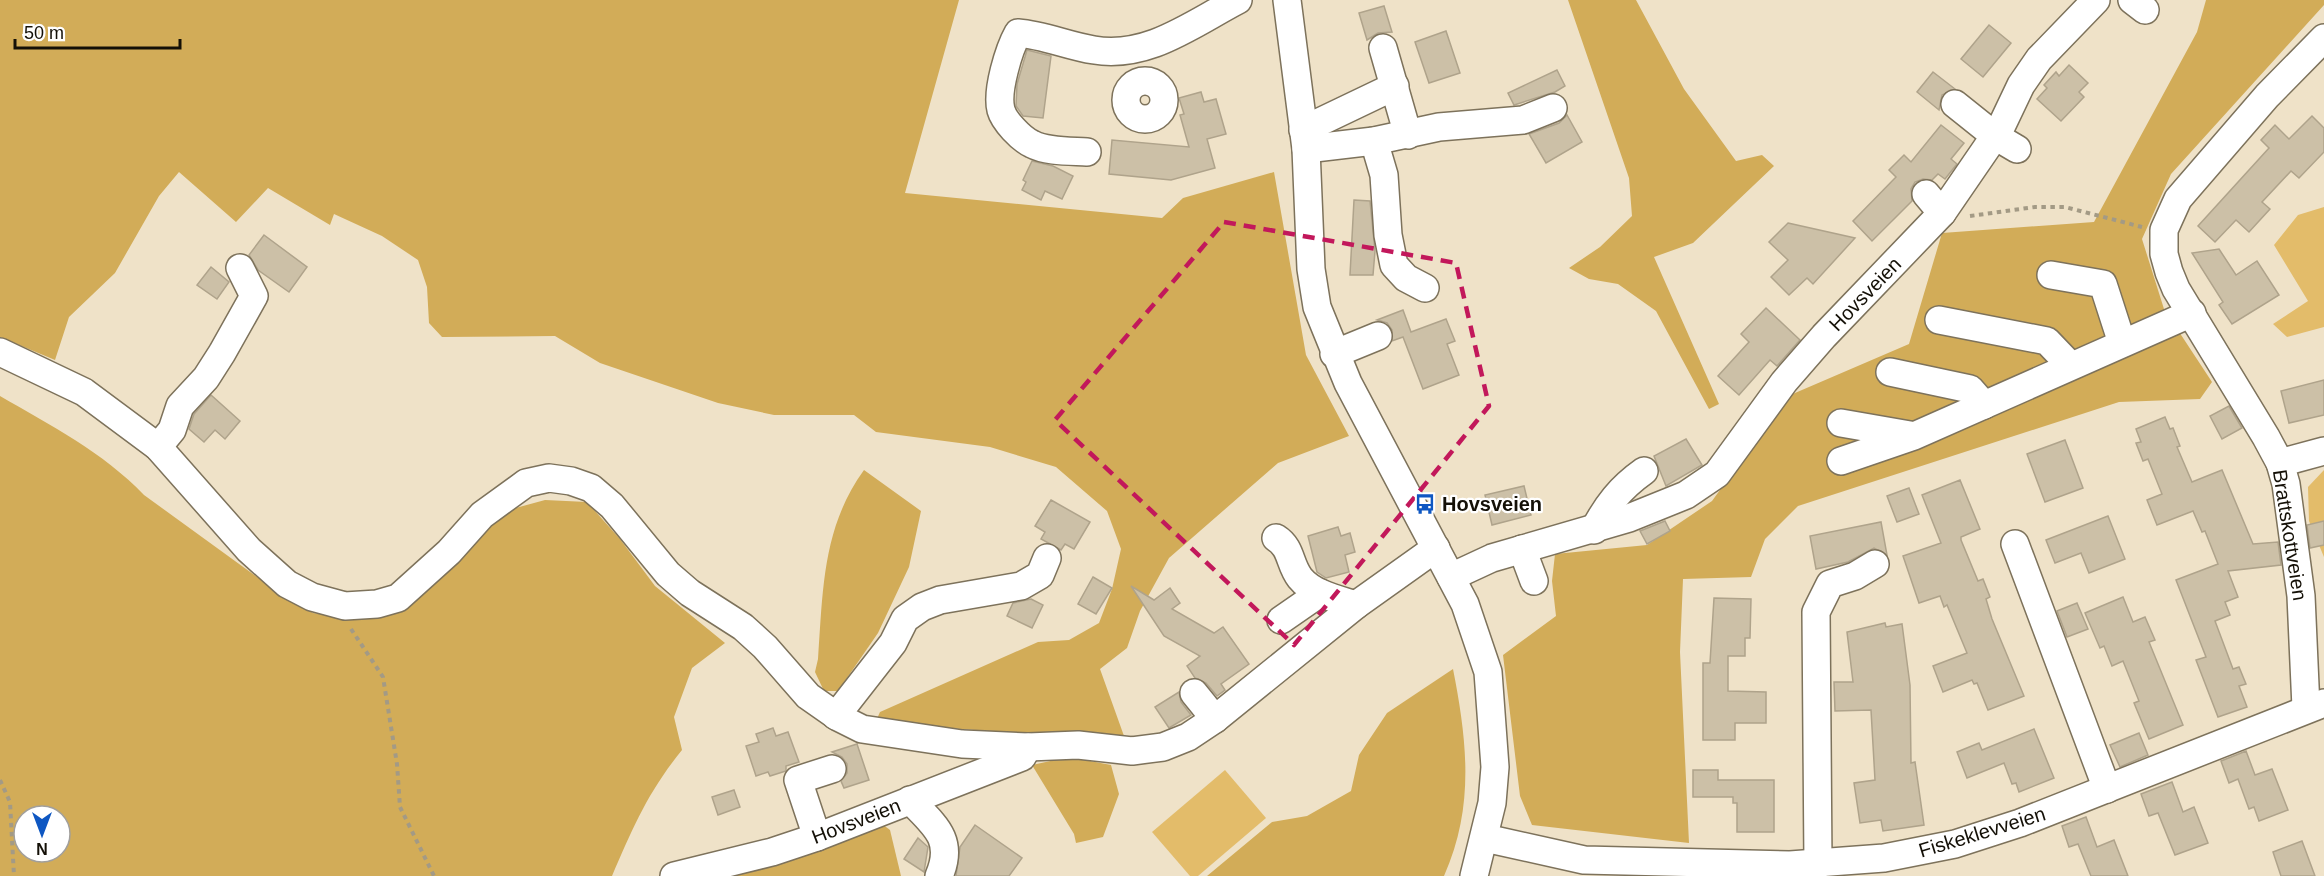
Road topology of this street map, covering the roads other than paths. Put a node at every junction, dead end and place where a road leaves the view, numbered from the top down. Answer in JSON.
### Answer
{"nodes":[{"id":1,"x":1238,"y":0,"type":"edge"},
{"id":2,"x":1287,"y":0,"type":"edge"},
{"id":3,"x":2096,"y":0,"type":"edge"},
{"id":4,"x":2324,"y":38,"type":"edge"},
{"id":5,"x":1148,"y":47,"type":"junction"},
{"id":6,"x":1383,"y":48,"type":"dead end"},
{"id":7,"x":1146,"y":82,"type":"dead end"},
{"id":8,"x":1395,"y":86,"type":"junction"},
{"id":9,"x":1955,"y":104,"type":"dead end"},
{"id":10,"x":1554,"y":108,"type":"dead end"},
{"id":11,"x":1408,"y":135,"type":"junction"},
{"id":12,"x":1305,"y":140,"type":"junction"},
{"id":13,"x":1374,"y":141,"type":"junction"},
{"id":14,"x":2006,"y":143,"type":"junction"},
{"id":15,"x":1087,"y":152,"type":"dead end"},
{"id":16,"x":240,"y":268,"type":"dead end"},
{"id":17,"x":2051,"y":275,"type":"dead end"},
{"id":18,"x":1851,"y":281,"type":"dead end"},
{"id":19,"x":1425,"y":288,"type":"dead end"},
{"id":20,"x":2192,"y":313,"type":"junction"},
{"id":21,"x":1939,"y":320,"type":"dead end"},
{"id":22,"x":1378,"y":336,"type":"dead end"},
{"id":23,"x":1824,"y":336,"type":"junction"},
{"id":24,"x":2122,"y":343,"type":"junction"},
{"id":25,"x":0,"y":352,"type":"edge"},
{"id":26,"x":1334,"y":354,"type":"junction"},
{"id":27,"x":2070,"y":365,"type":"junction"},
{"id":28,"x":1890,"y":372,"type":"dead end"},
{"id":29,"x":1984,"y":405,"type":"junction"},
{"id":30,"x":1841,"y":423,"type":"dead end"},
{"id":31,"x":1914,"y":436,"type":"junction"},
{"id":32,"x":158,"y":447,"type":"junction"},
{"id":33,"x":2324,"y":451,"type":"edge"},
{"id":34,"x":1841,"y":461,"type":"dead end"},
{"id":35,"x":2280,"y":463,"type":"junction"},
{"id":36,"x":1644,"y":471,"type":"dead end"},
{"id":37,"x":1594,"y":530,"type":"junction"},
{"id":38,"x":1276,"y":538,"type":"dead end"},
{"id":39,"x":2015,"y":544,"type":"dead end"},
{"id":40,"x":1436,"y":548,"type":"junction"},
{"id":41,"x":1522,"y":549,"type":"junction"},
{"id":42,"x":1047,"y":558,"type":"dead end"},
{"id":43,"x":1875,"y":564,"type":"dead end"},
{"id":44,"x":1451,"y":577,"type":"junction"},
{"id":45,"x":1534,"y":581,"type":"dead end"},
{"id":46,"x":1320,"y":593,"type":"junction"},
{"id":47,"x":1356,"y":606,"type":"junction"},
{"id":48,"x":1281,"y":620,"type":"dead end"},
{"id":49,"x":1194,"y":693,"type":"dead end"},
{"id":50,"x":2315,"y":706,"type":"edge"},
{"id":51,"x":836,"y":716,"type":"junction"},
{"id":52,"x":1215,"y":719,"type":"junction"},
{"id":53,"x":971,"y":745,"type":"junction"},
{"id":54,"x":1028,"y":747,"type":"junction"},
{"id":55,"x":832,"y":769,"type":"dead end"},
{"id":56,"x":978,"y":774,"type":"junction"},
{"id":57,"x":2107,"y":789,"type":"junction"},
{"id":58,"x":910,"y":800,"type":"junction"},
{"id":59,"x":817,"y":837,"type":"junction"},
{"id":60,"x":1485,"y":838,"type":"junction"},
{"id":61,"x":1818,"y":865,"type":"junction"},
{"id":62,"x":674,"y":876,"type":"edge"},
{"id":63,"x":939,"y":876,"type":"edge"},
{"id":64,"x":1474,"y":876,"type":"edge"}],
"edges":[{"from":1,"to":5,"type":"street"},
{"from":2,"to":12,"type":"street"},
{"from":3,"to":14,"type":"street","name":"Hovsveien"},
{"from":4,"to":20,"type":"street","name":"Brattskottveien"},
{"from":5,"to":7,"type":"street"},
{"from":5,"to":15,"type":"street"},
{"from":6,"to":8,"type":"street"},
{"from":8,"to":11,"type":"street"},
{"from":8,"to":12,"type":"street"},
{"from":9,"to":14,"type":"street"},
{"from":10,"to":11,"type":"street"},
{"from":11,"to":13,"type":"street"},
{"from":12,"to":13,"type":"street"},
{"from":12,"to":26,"type":"street"},
{"from":13,"to":19,"type":"street"},
{"from":14,"to":23,"type":"street","name":"Hovsveien"},
{"from":16,"to":32,"type":"street"},
{"from":17,"to":24,"type":"street"},
{"from":18,"to":23,"type":"street"},
{"from":20,"to":24,"type":"street"},
{"from":20,"to":35,"type":"street","name":"Brattskottveien"},
{"from":21,"to":27,"type":"street"},
{"from":22,"to":26,"type":"street"},
{"from":23,"to":37,"type":"street","name":"Hovsveien"},
{"from":24,"to":27,"type":"street"},
{"from":25,"to":32,"type":"street"},
{"from":26,"to":40,"type":"street"},
{"from":27,"to":29,"type":"street"},
{"from":28,"to":29,"type":"street"},
{"from":29,"to":31,"type":"street"},
{"from":30,"to":31,"type":"street"},
{"from":31,"to":34,"type":"street"},
{"from":32,"to":51,"type":"street"},
{"from":33,"to":35,"type":"street"},
{"from":35,"to":50,"type":"street","name":"Brattskottveien"},
{"from":36,"to":37,"type":"street"},
{"from":37,"to":41,"type":"street","name":"Hovsveien"},
{"from":38,"to":46,"type":"street"},
{"from":39,"to":57,"type":"street"},
{"from":40,"to":44,"type":"street"},
{"from":40,"to":47,"type":"street"},
{"from":41,"to":44,"type":"street","name":"Hovsveien"},
{"from":41,"to":45,"type":"street"},
{"from":42,"to":51,"type":"street"},
{"from":43,"to":61,"type":"street"},
{"from":44,"to":60,"type":"street"},
{"from":46,"to":47,"type":"street"},
{"from":46,"to":48,"type":"street"},
{"from":47,"to":52,"type":"street"},
{"from":49,"to":52,"type":"street"},
{"from":50,"to":57,"type":"street","name":"Fiskeklevveien"},
{"from":51,"to":53,"type":"street"},
{"from":52,"to":54,"type":"street"},
{"from":53,"to":54,"type":"street"},
{"from":53,"to":56,"type":"street"},
{"from":54,"to":56,"type":"street","name":"Hovsveien"},
{"from":55,"to":59,"type":"street"},
{"from":56,"to":58,"type":"street","name":"Hovsveien"},
{"from":57,"to":61,"type":"street","name":"Fiskeklevveien"},
{"from":58,"to":59,"type":"street","name":"Hovsveien"},
{"from":58,"to":63,"type":"street"},
{"from":59,"to":62,"type":"street","name":"Hovsveien"},
{"from":60,"to":61,"type":"street","name":"Fiskeklevveien"},
{"from":60,"to":64,"type":"street"}]}
